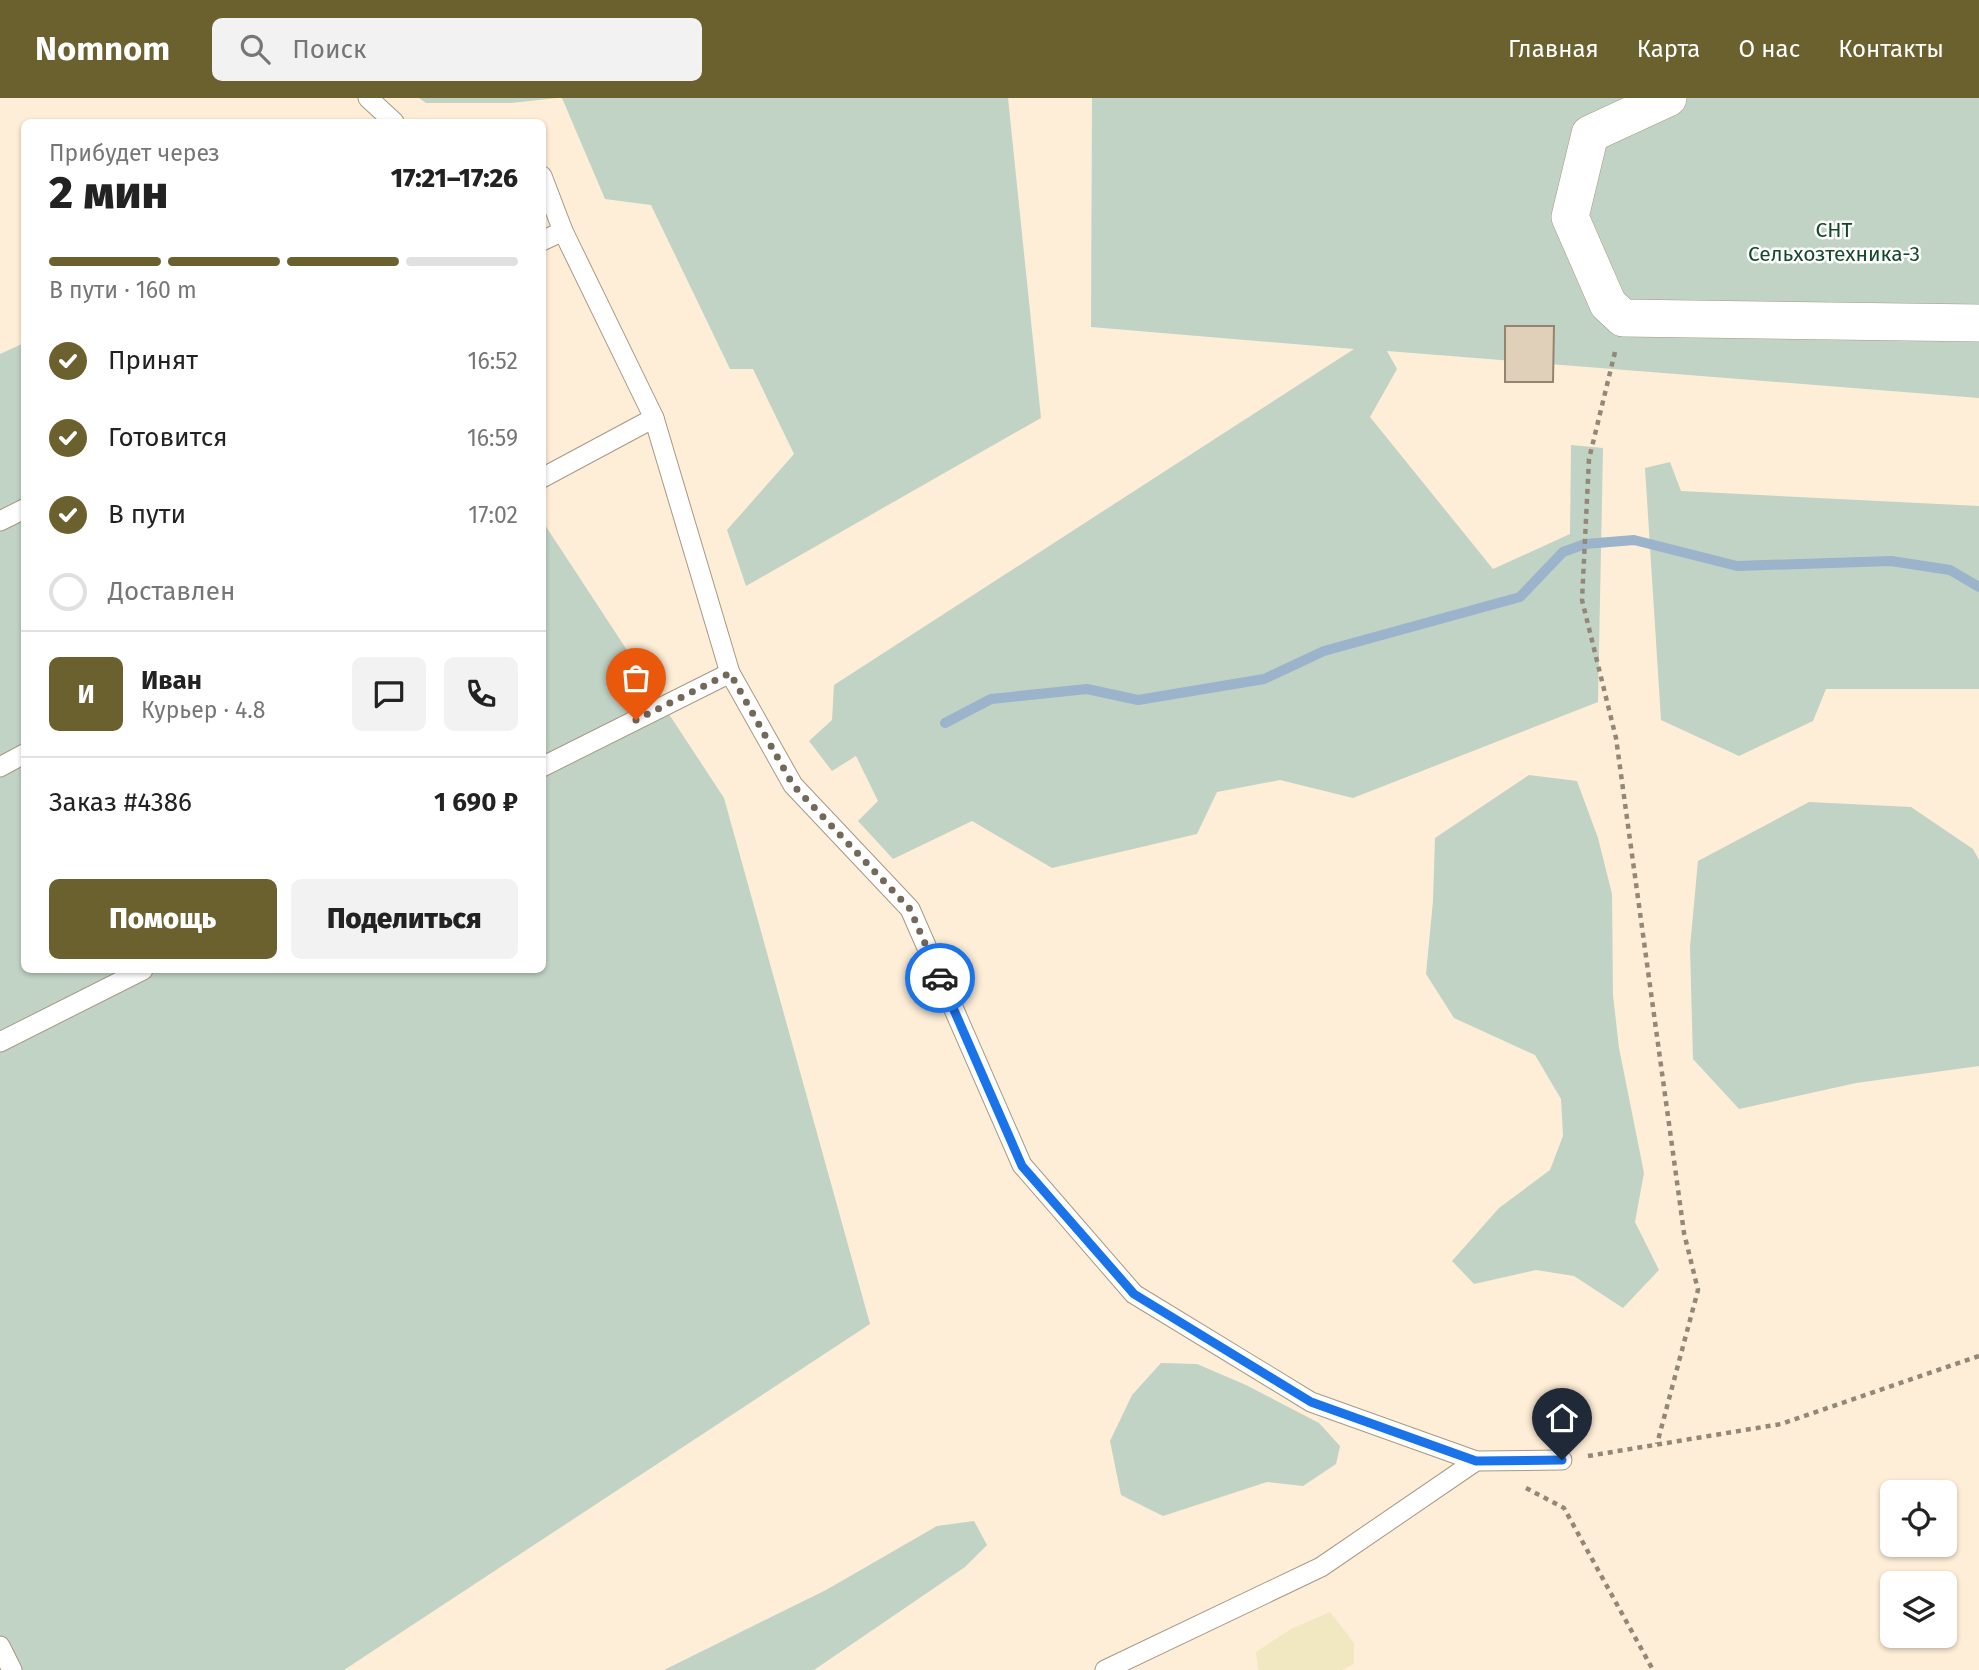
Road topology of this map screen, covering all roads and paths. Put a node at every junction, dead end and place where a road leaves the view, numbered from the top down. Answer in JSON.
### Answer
{"nodes":[{"id":1,"x":368,"y":98,"type":"edge"},
{"id":2,"x":1668,"y":98,"type":"edge"},
{"id":3,"x":391,"y":119,"type":"edge"},
{"id":4,"x":546,"y":186,"type":"edge"},
{"id":5,"x":563,"y":231,"type":"junction"},
{"id":6,"x":546,"y":240,"type":"edge"},
{"id":7,"x":1623,"y":318,"type":"junction"},
{"id":8,"x":1979,"y":323,"type":"edge"},
{"id":9,"x":654,"y":418,"type":"junction"},
{"id":10,"x":546,"y":476,"type":"edge"},
{"id":11,"x":21,"y":510,"type":"edge"},
{"id":12,"x":0,"y":521,"type":"edge"},
{"id":13,"x":730,"y":673,"type":"junction"},
{"id":14,"x":21,"y":756,"type":"edge"},
{"id":15,"x":546,"y":765,"type":"edge"},
{"id":16,"x":0,"y":767,"type":"edge"},
{"id":17,"x":137,"y":973,"type":"edge"},
{"id":18,"x":0,"y":1042,"type":"edge"},
{"id":19,"x":1979,"y":1356,"type":"edge"},
{"id":20,"x":1657,"y":1444,"type":"junction"},
{"id":21,"x":1562,"y":1460,"type":"joint"},
{"id":22,"x":1476,"y":1461,"type":"junction"},
{"id":23,"x":0,"y":1646,"type":"edge"},
{"id":24,"x":12,"y":1670,"type":"edge"},
{"id":25,"x":1105,"y":1670,"type":"edge"},
{"id":26,"x":1653,"y":1670,"type":"edge"}],
"edges":[{"from":1,"to":3,"type":"lane"},
{"from":2,"to":7,"type":"street"},
{"from":4,"to":5,"type":"lane"},
{"from":5,"to":6,"type":"lane"},
{"from":5,"to":9,"type":"lane"},
{"from":7,"to":8,"type":"street"},
{"from":7,"to":20,"type":"path"},
{"from":9,"to":10,"type":"lane"},
{"from":9,"to":13,"type":"lane"},
{"from":11,"to":12,"type":"lane"},
{"from":13,"to":15,"type":"lane"},
{"from":13,"to":22,"type":"lane"},
{"from":14,"to":16,"type":"lane"},
{"from":17,"to":18,"type":"lane"},
{"from":19,"to":20,"type":"path"},
{"from":20,"to":21,"type":"path"},
{"from":21,"to":22,"type":"lane"},
{"from":22,"to":25,"type":"lane"},
{"from":22,"to":26,"type":"path"},
{"from":23,"to":24,"type":"lane"}]}
